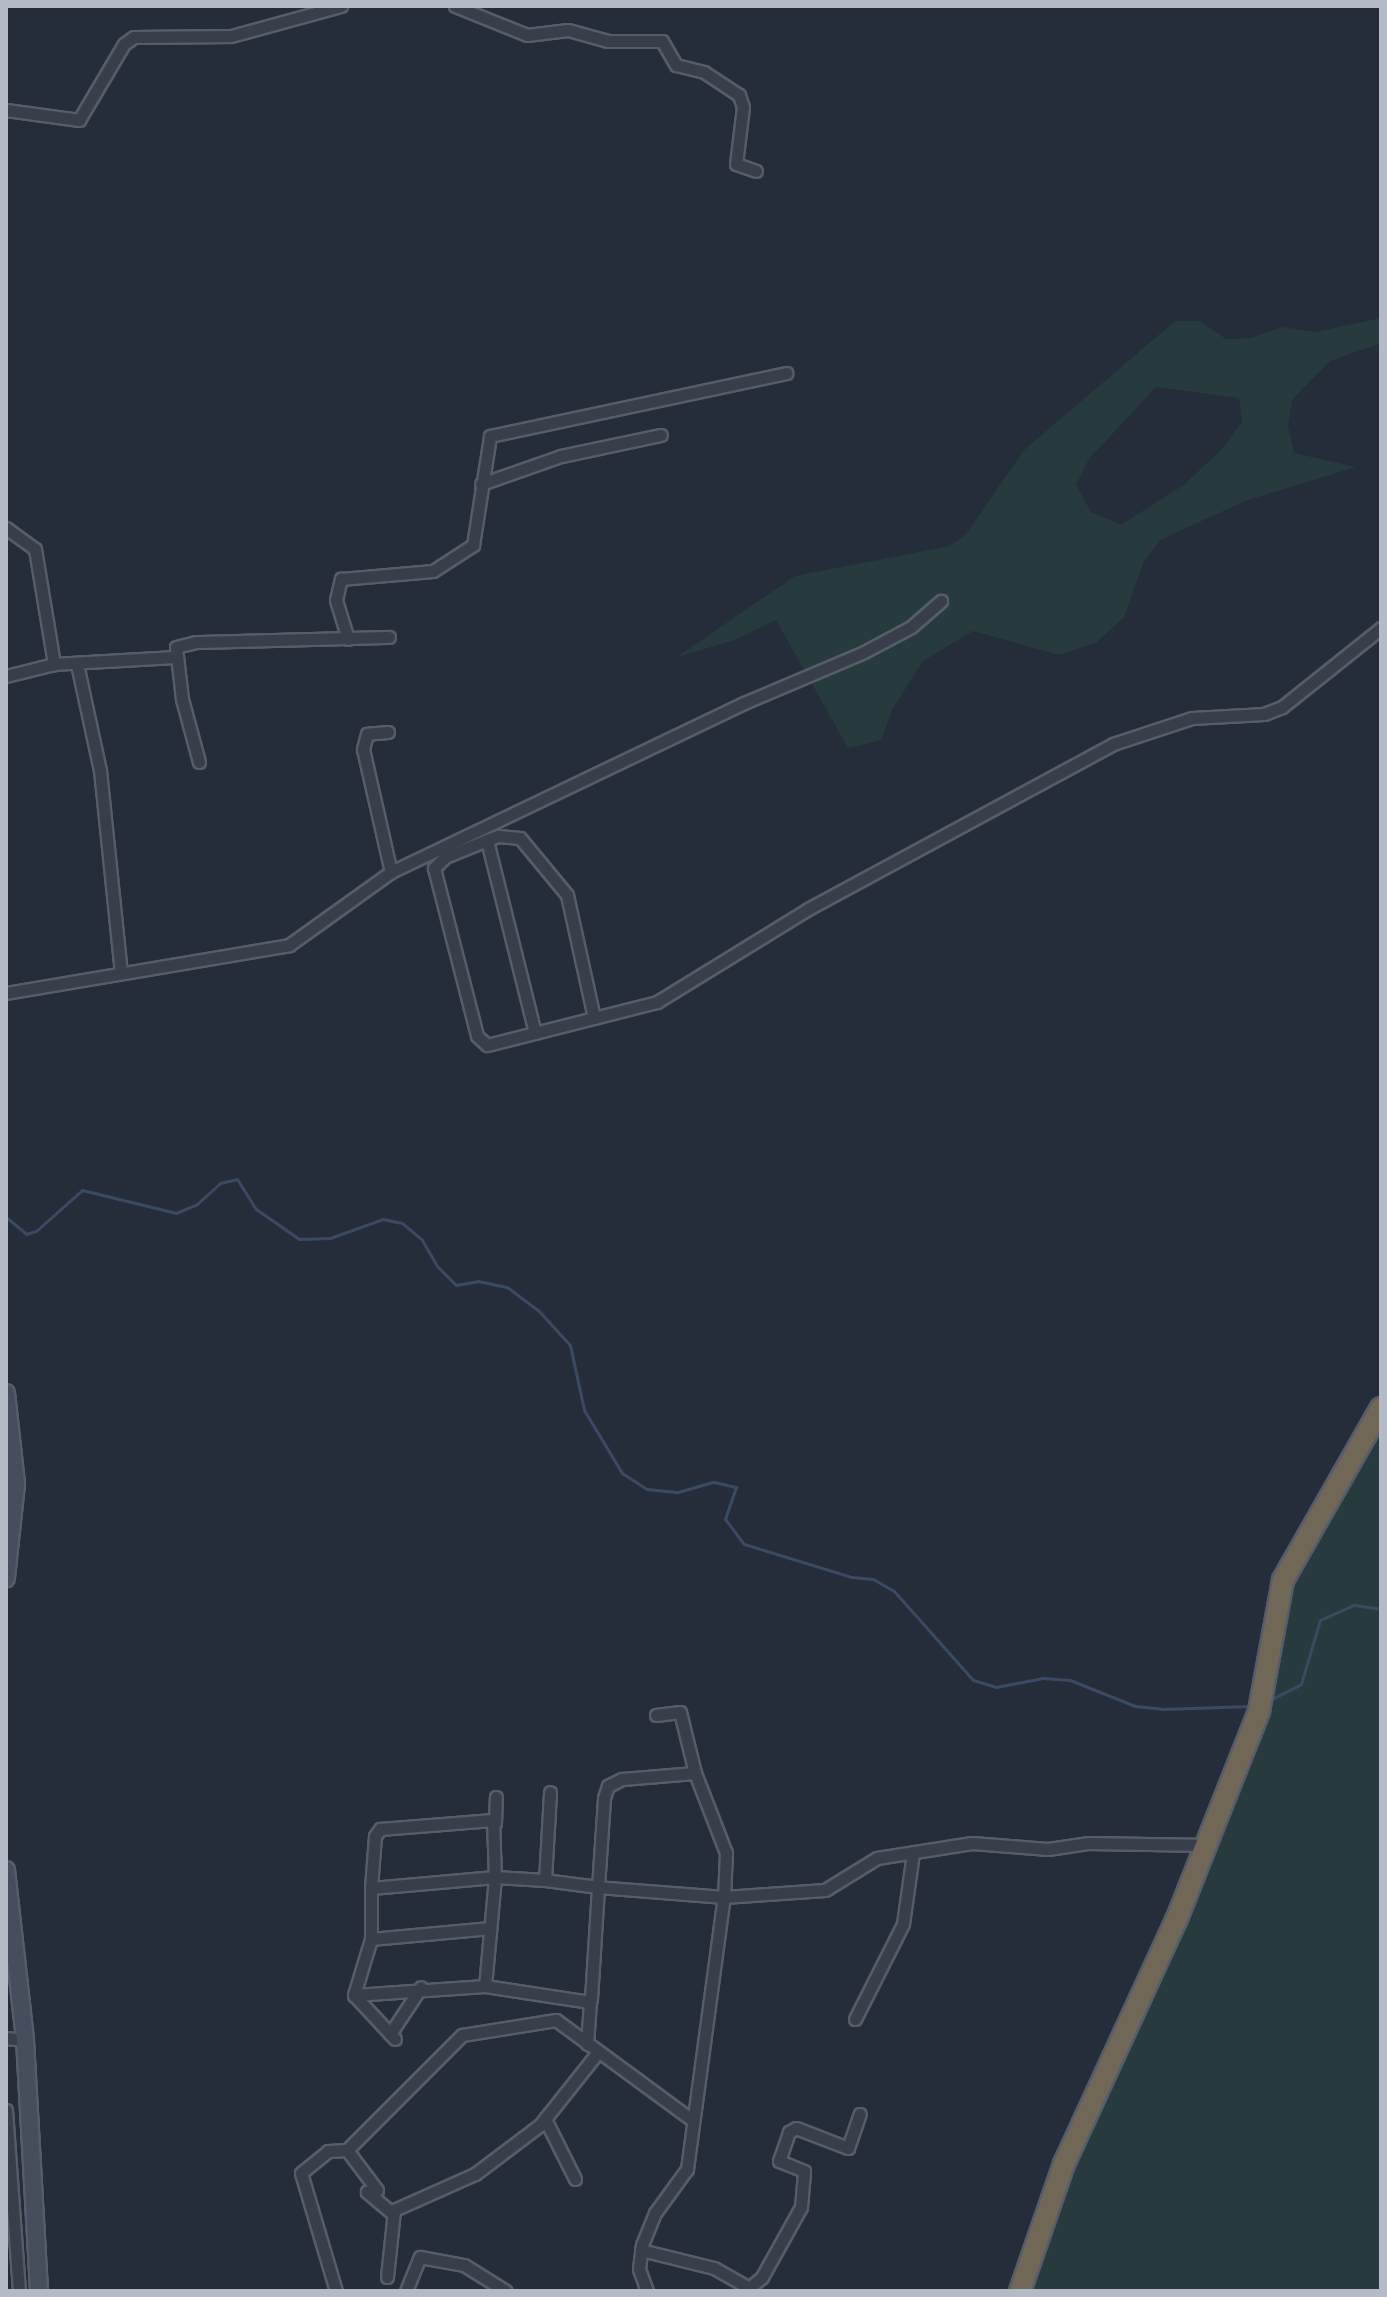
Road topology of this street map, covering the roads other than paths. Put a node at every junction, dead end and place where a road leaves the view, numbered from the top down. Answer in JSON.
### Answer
{"nodes":[{"id":1,"x":341,"y":6,"type":"edge"},
{"id":2,"x":455,"y":6,"type":"edge"},
{"id":3,"x":6,"y":110,"type":"edge"},
{"id":4,"x":756,"y":171,"type":"dead end"},
{"id":5,"x":786,"y":373,"type":"dead end"},
{"id":6,"x":661,"y":435,"type":"dead end"},
{"id":7,"x":481,"y":484,"type":"junction"},
{"id":8,"x":6,"y":528,"type":"edge"},
{"id":9,"x":941,"y":601,"type":"dead end"},
{"id":10,"x":1381,"y":628,"type":"edge"},
{"id":11,"x":389,"y":637,"type":"dead end"},
{"id":12,"x":348,"y":639,"type":"junction"},
{"id":13,"x":174,"y":657,"type":"junction"},
{"id":14,"x":54,"y":664,"type":"junction"},
{"id":15,"x":77,"y":664,"type":"junction"},
{"id":16,"x":6,"y":676,"type":"edge"},
{"id":17,"x":388,"y":732,"type":"dead end"},
{"id":18,"x":199,"y":762,"type":"dead end"},
{"id":19,"x":487,"y":840,"type":"junction"},
{"id":20,"x":391,"y":872,"type":"junction"},
{"id":21,"x":121,"y":972,"type":"junction"},
{"id":22,"x":6,"y":993,"type":"edge"},
{"id":23,"x":594,"y":1018,"type":"junction"},
{"id":24,"x":535,"y":1033,"type":"junction"},
{"id":25,"x":6,"y":1393,"type":"edge"},
{"id":26,"x":1381,"y":1408,"type":"edge"},
{"id":27,"x":6,"y":1578,"type":"edge"},
{"id":28,"x":656,"y":1715,"type":"dead end"},
{"id":29,"x":695,"y":1773,"type":"junction"},
{"id":30,"x":550,"y":1792,"type":"dead end"},
{"id":31,"x":496,"y":1797,"type":"dead end"},
{"id":32,"x":495,"y":1823,"type":"junction"},
{"id":33,"x":1208,"y":1845,"type":"junction"},
{"id":34,"x":913,"y":1853,"type":"junction"},
{"id":35,"x":6,"y":1870,"type":"edge"},
{"id":36,"x":495,"y":1877,"type":"junction"},
{"id":37,"x":545,"y":1880,"type":"junction"},
{"id":38,"x":598,"y":1887,"type":"junction"},
{"id":39,"x":371,"y":1888,"type":"junction"},
{"id":40,"x":724,"y":1897,"type":"junction"},
{"id":41,"x":490,"y":1928,"type":"junction"},
{"id":42,"x":371,"y":1939,"type":"junction"},
{"id":43,"x":485,"y":1986,"type":"junction"},
{"id":44,"x":421,"y":1987,"type":"junction"},
{"id":45,"x":354,"y":1995,"type":"junction"},
{"id":46,"x":590,"y":2002,"type":"junction"},
{"id":47,"x":855,"y":2019,"type":"dead end"},
{"id":48,"x":6,"y":2038,"type":"edge"},
{"id":49,"x":25,"y":2040,"type":"junction"},
{"id":50,"x":587,"y":2044,"type":"junction"},
{"id":51,"x":598,"y":2052,"type":"junction"},
{"id":52,"x":6,"y":2110,"type":"edge"},
{"id":53,"x":860,"y":2114,"type":"dead end"},
{"id":54,"x":545,"y":2119,"type":"junction"},
{"id":55,"x":691,"y":2119,"type":"junction"},
{"id":56,"x":347,"y":2150,"type":"junction"},
{"id":57,"x":575,"y":2179,"type":"dead end"},
{"id":58,"x":392,"y":2213,"type":"junction"},
{"id":59,"x":641,"y":2250,"type":"junction"},
{"id":60,"x":387,"y":2277,"type":"dead end"},
{"id":61,"x":747,"y":2290,"type":"edge"},
{"id":62,"x":19,"y":2291,"type":"edge"},
{"id":63,"x":39,"y":2291,"type":"edge"},
{"id":64,"x":339,"y":2291,"type":"edge"},
{"id":65,"x":406,"y":2291,"type":"edge"},
{"id":66,"x":506,"y":2291,"type":"edge"},
{"id":67,"x":647,"y":2291,"type":"edge"},
{"id":68,"x":1020,"y":2291,"type":"edge"}],
"edges":[{"from":1,"to":3,"type":"street"},
{"from":2,"to":4,"type":"street"},
{"from":5,"to":7,"type":"street"},
{"from":6,"to":7,"type":"street"},
{"from":7,"to":12,"type":"street"},
{"from":8,"to":14,"type":"street"},
{"from":9,"to":20,"type":"street"},
{"from":10,"to":23,"type":"street"},
{"from":11,"to":12,"type":"street"},
{"from":12,"to":13,"type":"street"},
{"from":13,"to":15,"type":"street"},
{"from":13,"to":18,"type":"street"},
{"from":14,"to":15,"type":"street"},
{"from":14,"to":16,"type":"street"},
{"from":15,"to":21,"type":"street"},
{"from":17,"to":20,"type":"street"},
{"from":19,"to":23,"type":"street"},
{"from":19,"to":24,"type":"street"},
{"from":19,"to":24,"type":"street"},
{"from":20,"to":21,"type":"street"},
{"from":21,"to":22,"type":"street"},
{"from":23,"to":24,"type":"street"},
{"from":25,"to":27,"type":"street"},
{"from":26,"to":33,"type":"highway"},
{"from":28,"to":29,"type":"street"},
{"from":29,"to":38,"type":"street"},
{"from":29,"to":40,"type":"street"},
{"from":30,"to":37,"type":"street"},
{"from":31,"to":32,"type":"street"},
{"from":32,"to":36,"type":"street"},
{"from":32,"to":39,"type":"street"},
{"from":33,"to":34,"type":"street"},
{"from":33,"to":68,"type":"highway"},
{"from":34,"to":40,"type":"street"},
{"from":34,"to":47,"type":"street"},
{"from":35,"to":49,"type":"street"},
{"from":36,"to":37,"type":"street"},
{"from":36,"to":39,"type":"street"},
{"from":36,"to":41,"type":"street"},
{"from":37,"to":38,"type":"street"},
{"from":38,"to":40,"type":"street"},
{"from":38,"to":46,"type":"street"},
{"from":39,"to":42,"type":"street"},
{"from":40,"to":55,"type":"street"},
{"from":41,"to":42,"type":"street"},
{"from":41,"to":43,"type":"street"},
{"from":42,"to":45,"type":"street"},
{"from":43,"to":44,"type":"street"},
{"from":43,"to":46,"type":"street"},
{"from":44,"to":45,"type":"street"},
{"from":44,"to":45,"type":"street"},
{"from":46,"to":50,"type":"street"},
{"from":48,"to":49,"type":"street"},
{"from":49,"to":63,"type":"street"},
{"from":50,"to":51,"type":"street"},
{"from":50,"to":56,"type":"street"},
{"from":51,"to":54,"type":"street"},
{"from":51,"to":55,"type":"street"},
{"from":52,"to":62,"type":"street"},
{"from":53,"to":61,"type":"street"},
{"from":54,"to":57,"type":"street"},
{"from":54,"to":58,"type":"street"},
{"from":55,"to":59,"type":"street"},
{"from":56,"to":58,"type":"street"},
{"from":56,"to":64,"type":"street"},
{"from":58,"to":60,"type":"street"},
{"from":59,"to":61,"type":"street"},
{"from":59,"to":67,"type":"street"},
{"from":65,"to":66,"type":"street"}]}
